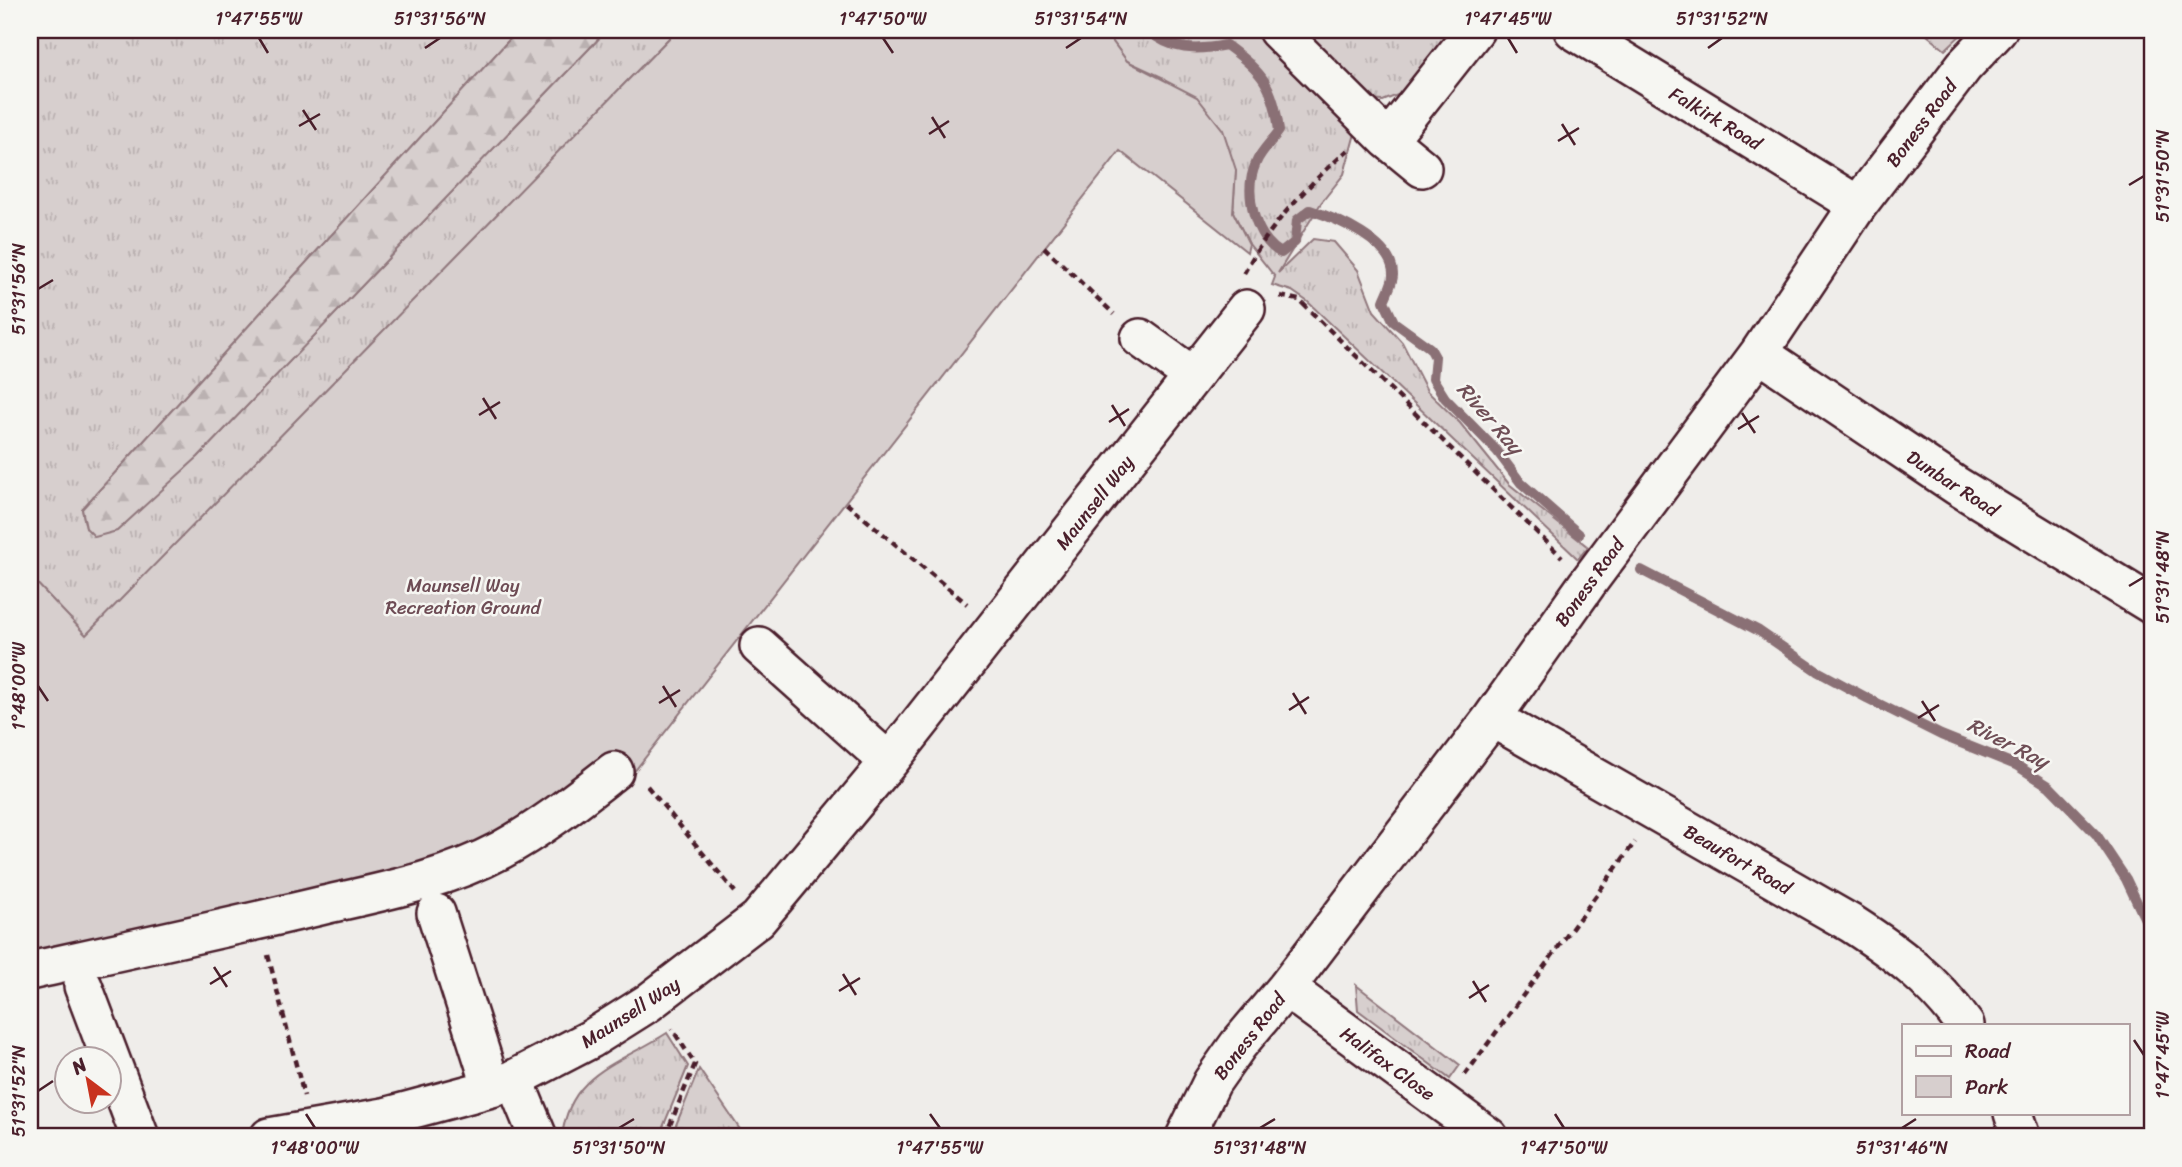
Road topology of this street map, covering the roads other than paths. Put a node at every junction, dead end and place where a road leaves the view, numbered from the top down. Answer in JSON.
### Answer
{"nodes":[{"id":1,"x":1277,"y":30,"type":"edge"},
{"id":2,"x":1475,"y":30,"type":"edge"},
{"id":3,"x":1573,"y":30,"type":"edge"},
{"id":4,"x":1998,"y":30,"type":"edge"},
{"id":5,"x":1381,"y":134,"type":"junction"},
{"id":6,"x":1422,"y":169,"type":"dead end"},
{"id":7,"x":1858,"y":205,"type":"junction"},
{"id":8,"x":1246,"y":309,"type":"road end"},
{"id":9,"x":1140,"y":338,"type":"road end"},
{"id":10,"x":1759,"y":352,"type":"junction"},
{"id":11,"x":1193,"y":376,"type":"junction"},
{"id":12,"x":2152,"y":605,"type":"edge"},
{"id":13,"x":759,"y":646,"type":"dead end"},
{"id":14,"x":1492,"y":718,"type":"junction"},
{"id":15,"x":889,"y":762,"type":"junction"},
{"id":16,"x":614,"y":771,"type":"road end"},
{"id":17,"x":436,"y":913,"type":"dead end"},
{"id":18,"x":30,"y":971,"type":"edge"},
{"id":19,"x":83,"y":986,"type":"dead end"},
{"id":20,"x":1286,"y":988,"type":"junction"},
{"id":21,"x":1964,"y":1024,"type":"edge"},
{"id":22,"x":503,"y":1084,"type":"junction"},
{"id":23,"x":2013,"y":1114,"type":"edge"},
{"id":24,"x":140,"y":1137,"type":"edge"},
{"id":25,"x":269,"y":1137,"type":"edge"},
{"id":26,"x":538,"y":1137,"type":"edge"},
{"id":27,"x":1185,"y":1137,"type":"edge"},
{"id":28,"x":1489,"y":1137,"type":"edge"},
{"id":29,"x":2021,"y":1137,"type":"edge"}],
"edges":[{"from":1,"to":5,"type":"street"},
{"from":2,"to":5,"type":"street"},
{"from":3,"to":7,"type":"street","name":"Falkirk Road"},
{"from":4,"to":7,"type":"street","name":"Boness Road"},
{"from":5,"to":6,"type":"street"},
{"from":7,"to":10,"type":"street","name":"Boness Road"},
{"from":8,"to":11,"type":"street","name":"Maunsell Way"},
{"from":9,"to":11,"type":"street"},
{"from":10,"to":12,"type":"street","name":"Dunbar Road"},
{"from":10,"to":14,"type":"street","name":"Boness Road"},
{"from":11,"to":15,"type":"street","name":"Maunsell Way"},
{"from":13,"to":15,"type":"street"},
{"from":14,"to":20,"type":"street","name":"Boness Road"},
{"from":14,"to":21,"type":"street","name":"Beaufort Road"},
{"from":15,"to":22,"type":"street","name":"Maunsell Way"},
{"from":16,"to":18,"type":"street"},
{"from":17,"to":22,"type":"street"},
{"from":19,"to":24,"type":"street"},
{"from":20,"to":27,"type":"street","name":"Boness Road"},
{"from":20,"to":28,"type":"street","name":"Halifax Close"},
{"from":22,"to":25,"type":"street","name":"Maunsell Way"},
{"from":22,"to":26,"type":"street"},
{"from":23,"to":29,"type":"street"}]}
